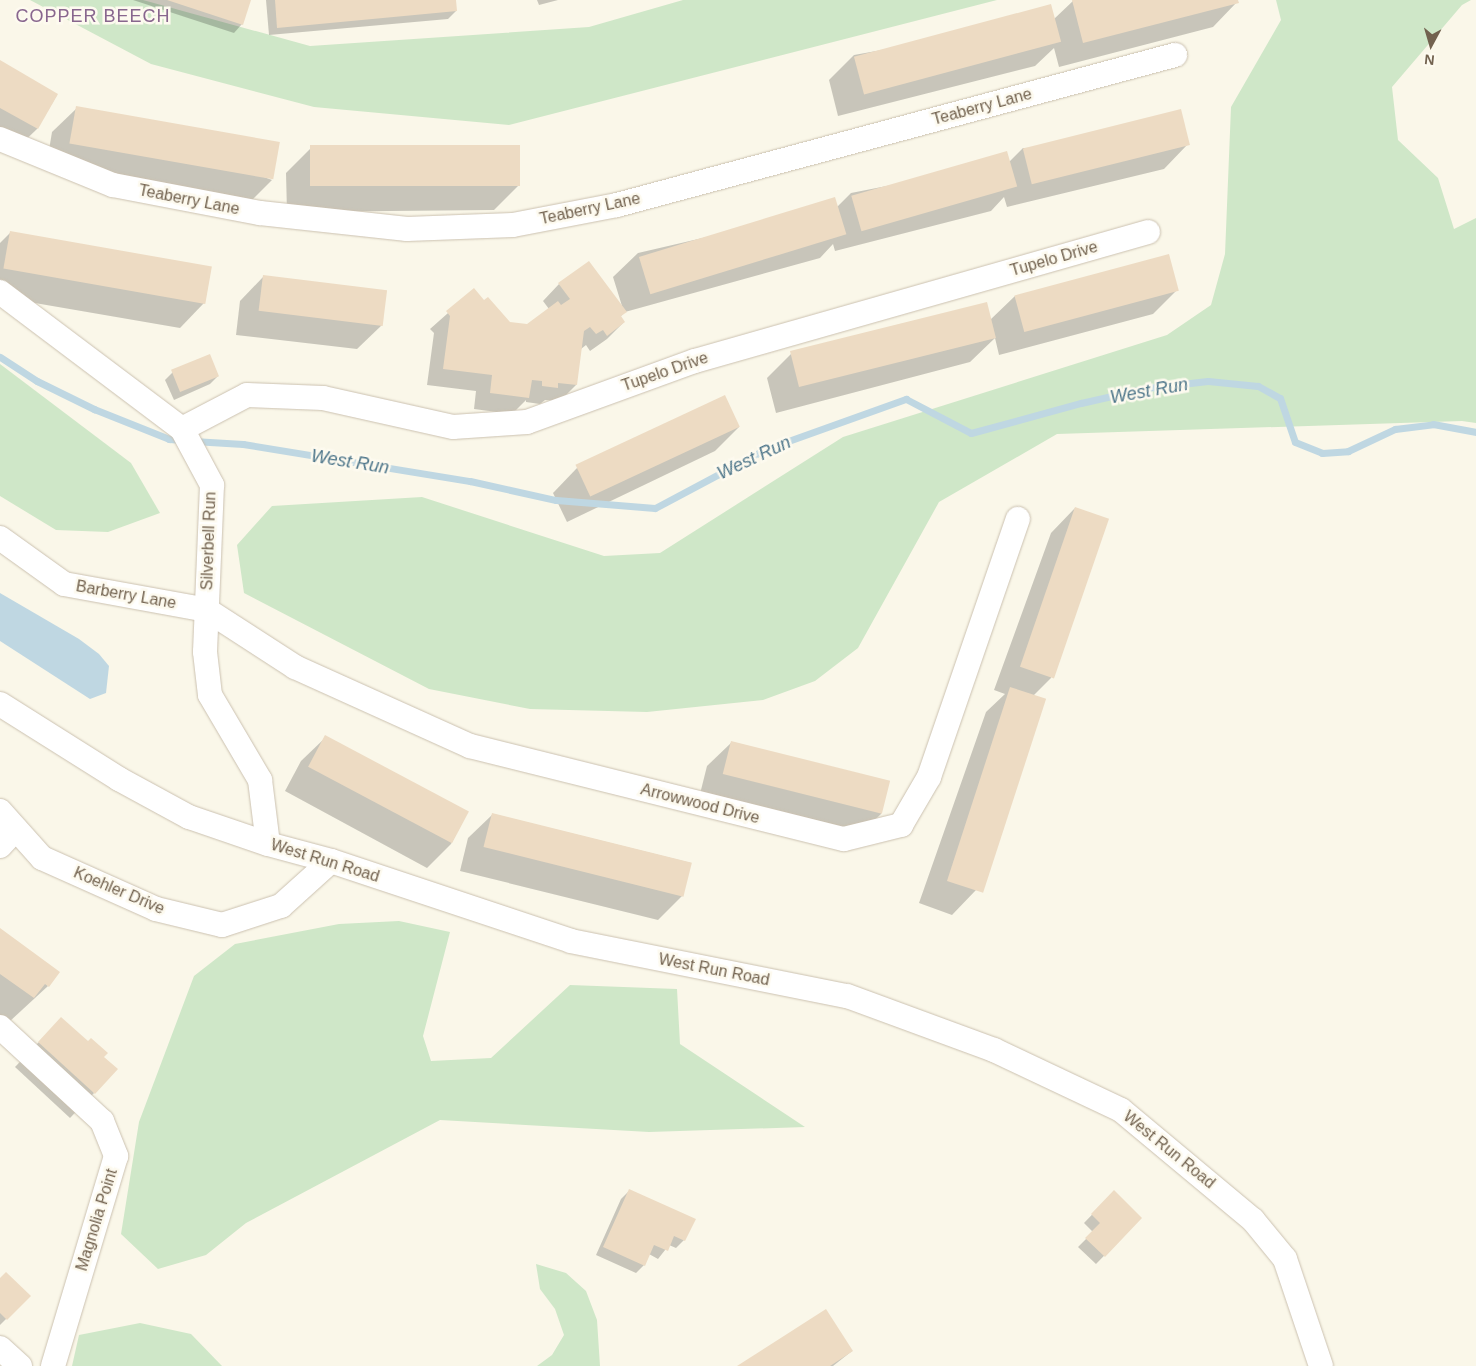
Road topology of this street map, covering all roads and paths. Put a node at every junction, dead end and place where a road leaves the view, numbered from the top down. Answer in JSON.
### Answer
{"nodes":[{"id":1,"x":1175,"y":55,"type":"dead end"},
{"id":2,"x":0,"y":139,"type":"edge"},
{"id":3,"x":1148,"y":232,"type":"dead end"},
{"id":4,"x":0,"y":292,"type":"edge"},
{"id":5,"x":182,"y":430,"type":"junction"},
{"id":6,"x":1018,"y":519,"type":"dead end"},
{"id":7,"x":0,"y":538,"type":"edge"},
{"id":8,"x":207,"y":610,"type":"junction"},
{"id":9,"x":0,"y":704,"type":"edge"},
{"id":10,"x":0,"y":811,"type":"edge"},
{"id":11,"x":16,"y":829,"type":"junction"},
{"id":12,"x":268,"y":844,"type":"junction"},
{"id":13,"x":0,"y":846,"type":"edge"},
{"id":14,"x":330,"y":861,"type":"junction"},
{"id":15,"x":0,"y":1027,"type":"edge"},
{"id":16,"x":0,"y":1348,"type":"edge"},
{"id":17,"x":20,"y":1366,"type":"edge"},
{"id":18,"x":53,"y":1366,"type":"edge"},
{"id":19,"x":1321,"y":1366,"type":"edge"}],
"edges":[{"from":1,"to":2,"type":"street","name":"Teaberry Lane"},
{"from":3,"to":5,"type":"street","name":"Tupelo Drive"},
{"from":4,"to":5,"type":"street","name":"Silverbell Run"},
{"from":5,"to":8,"type":"street","name":"Silverbell Run"},
{"from":6,"to":8,"type":"street","name":"Arrowwood Drive"},
{"from":7,"to":8,"type":"street","name":"Barberry Lane"},
{"from":8,"to":12,"type":"street","name":"Silverbell Run"},
{"from":9,"to":12,"type":"street","name":"West Run Road"},
{"from":10,"to":11,"type":"street","name":"Koehler Drive"},
{"from":11,"to":13,"type":"street"},
{"from":11,"to":14,"type":"street","name":"Koehler Drive"},
{"from":12,"to":14,"type":"street","name":"West Run Road"},
{"from":14,"to":19,"type":"street","name":"West Run Road"},
{"from":15,"to":18,"type":"street","name":"Magnolia Point"},
{"from":16,"to":17,"type":"street"}]}
